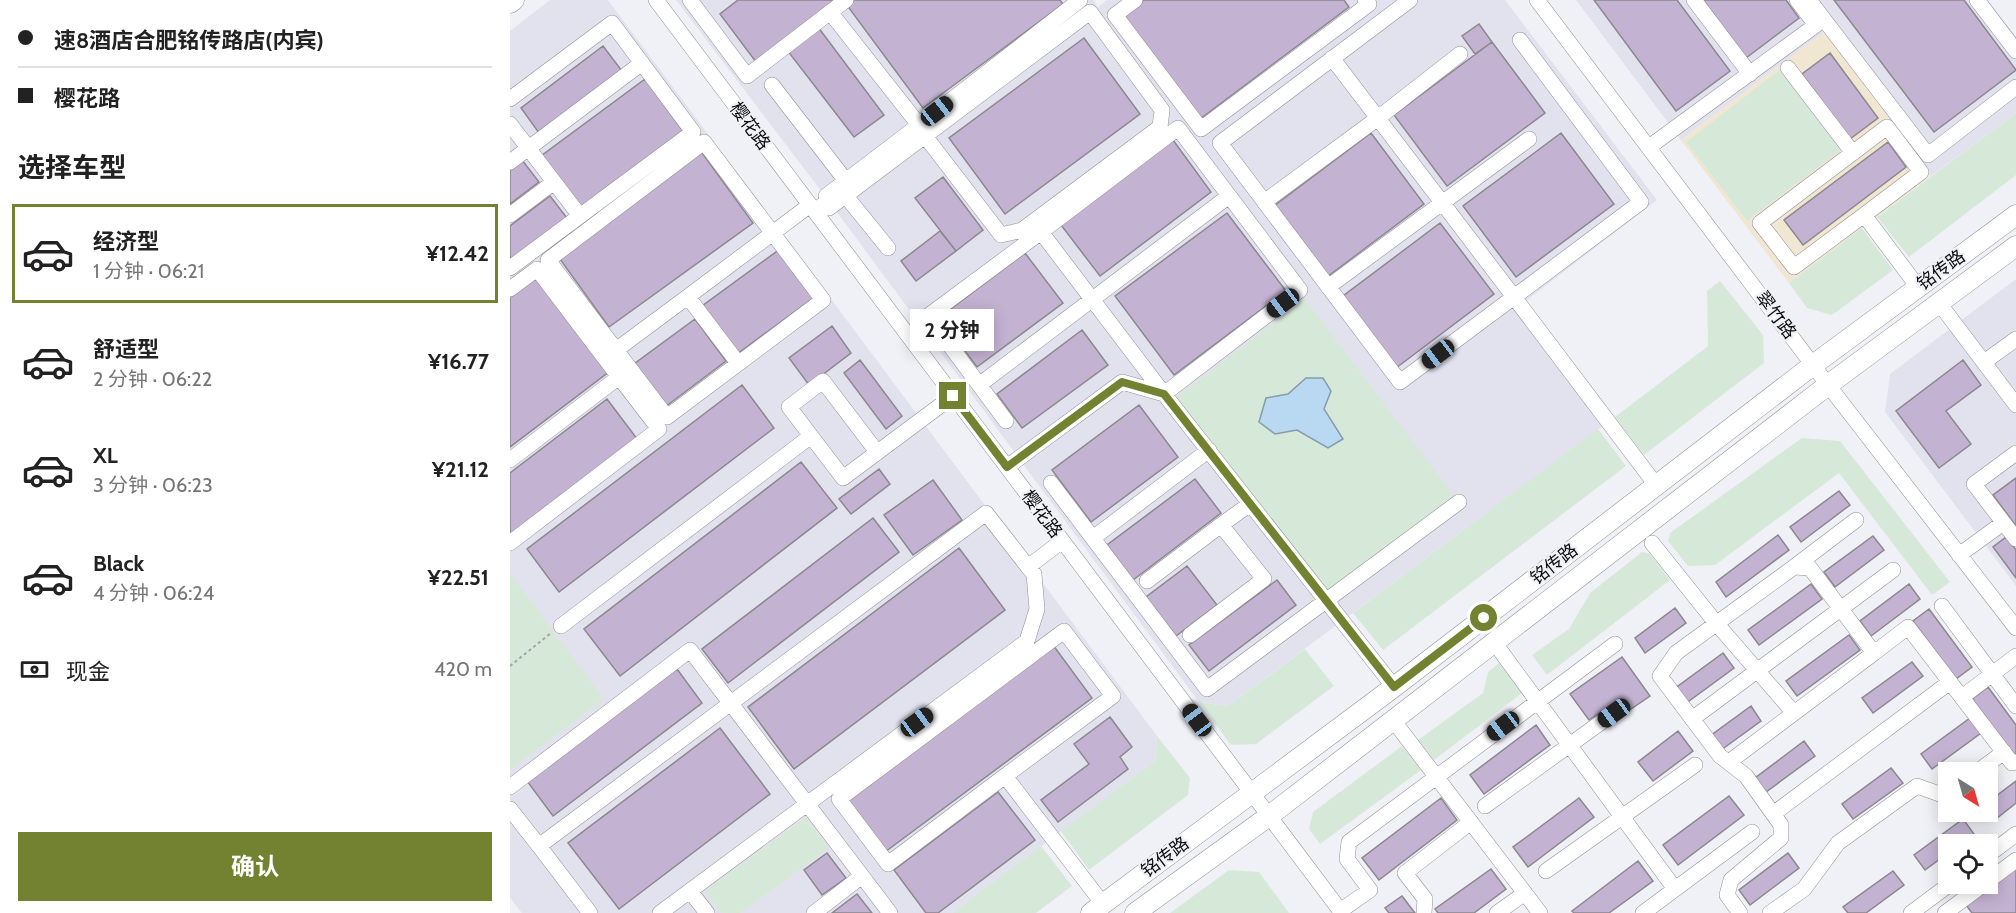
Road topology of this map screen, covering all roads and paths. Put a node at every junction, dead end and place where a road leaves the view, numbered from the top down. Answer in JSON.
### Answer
{"nodes":[{"id":1,"x":514,"y":0,"type":"edge"},
{"id":2,"x":656,"y":0,"type":"edge"},
{"id":3,"x":846,"y":0,"type":"edge"},
{"id":4,"x":1080,"y":0,"type":"edge"},
{"id":5,"x":1135,"y":0,"type":"edge"},
{"id":6,"x":1365,"y":0,"type":"edge"},
{"id":7,"x":1410,"y":0,"type":"edge"},
{"id":8,"x":1537,"y":0,"type":"edge"},
{"id":9,"x":1694,"y":0,"type":"edge"},
{"id":10,"x":1797,"y":0,"type":"edge"},
{"id":11,"x":1809,"y":0,"type":"edge"},
{"id":12,"x":1977,"y":0,"type":"edge"},
{"id":13,"x":510,"y":3,"type":"edge"},
{"id":14,"x":698,"y":3,"type":"edge"},
{"id":15,"x":830,"y":12,"type":"junction"},
{"id":16,"x":1520,"y":40,"type":"dead end"},
{"id":17,"x":2016,"y":51,"type":"edge"},
{"id":18,"x":1460,"y":54,"type":"dead end"},
{"id":19,"x":1332,"y":58,"type":"junction"},
{"id":20,"x":642,"y":63,"type":"junction"},
{"id":21,"x":1788,"y":68,"type":"dead end"},
{"id":22,"x":1750,"y":74,"type":"junction"},
{"id":23,"x":772,"y":85,"type":"dead end"},
{"id":24,"x":2016,"y":87,"type":"edge"},
{"id":25,"x":510,"y":99,"type":"edge"},
{"id":26,"x":1378,"y":118,"type":"junction"},
{"id":27,"x":510,"y":124,"type":"edge"},
{"id":28,"x":922,"y":130,"type":"junction"},
{"id":29,"x":1529,"y":139,"type":"dead end"},
{"id":30,"x":1649,"y":147,"type":"junction"},
{"id":31,"x":529,"y":148,"type":"junction"},
{"id":32,"x":1853,"y":153,"type":"junction"},
{"id":33,"x":510,"y":162,"type":"edge"},
{"id":34,"x":554,"y":182,"type":"junction"},
{"id":35,"x":846,"y":188,"type":"junction"},
{"id":36,"x":1229,"y":196,"type":"junction"},
{"id":37,"x":1264,"y":202,"type":"junction"},
{"id":38,"x":1442,"y":202,"type":"junction"},
{"id":39,"x":815,"y":208,"type":"junction"},
{"id":40,"x":510,"y":215,"type":"edge"},
{"id":41,"x":1864,"y":215,"type":"junction"},
{"id":42,"x":2016,"y":215,"type":"edge"},
{"id":43,"x":580,"y":216,"type":"junction"},
{"id":44,"x":1041,"y":232,"type":"junction"},
{"id":45,"x":773,"y":233,"type":"junction"},
{"id":46,"x":2016,"y":246,"type":"edge"},
{"id":47,"x":888,"y":248,"type":"dead end"},
{"id":48,"x":510,"y":268,"type":"edge"},
{"id":49,"x":1328,"y":287,"type":"junction"},
{"id":50,"x":1918,"y":287,"type":"junction"},
{"id":51,"x":510,"y":289,"type":"edge"},
{"id":52,"x":688,"y":297,"type":"junction"},
{"id":53,"x":1514,"y":297,"type":"junction"},
{"id":54,"x":1093,"y":300,"type":"junction"},
{"id":55,"x":1939,"y":303,"type":"junction"},
{"id":56,"x":2016,"y":339,"type":"edge"},
{"id":57,"x":616,"y":350,"type":"junction"},
{"id":58,"x":1984,"y":362,"type":"junction"},
{"id":59,"x":738,"y":363,"type":"junction"},
{"id":60,"x":1814,"y":364,"type":"junction"},
{"id":61,"x":619,"y":377,"type":"junction"},
{"id":62,"x":979,"y":385,"type":"junction"},
{"id":63,"x":1828,"y":385,"type":"junction"},
{"id":64,"x":1164,"y":394,"type":"junction"},
{"id":65,"x":953,"y":396,"type":"junction"},
{"id":66,"x":2016,"y":405,"type":"edge"},
{"id":67,"x":1006,"y":421,"type":"dead end"},
{"id":68,"x":811,"y":436,"type":"junction"},
{"id":69,"x":1209,"y":450,"type":"junction"},
{"id":70,"x":877,"y":452,"type":"junction"},
{"id":71,"x":2016,"y":453,"type":"edge"},
{"id":72,"x":510,"y":460,"type":"edge"},
{"id":73,"x":1007,"y":467,"type":"junction"},
{"id":74,"x":1051,"y":483,"type":"dead end"},
{"id":75,"x":1656,"y":485,"type":"junction"},
{"id":76,"x":1459,"y":502,"type":"dead end"},
{"id":77,"x":1250,"y":504,"type":"junction"},
{"id":78,"x":1654,"y":519,"type":"junction"},
{"id":79,"x":1856,"y":520,"type":"dead end"},
{"id":80,"x":2003,"y":523,"type":"junction"},
{"id":81,"x":1221,"y":525,"type":"junction"},
{"id":82,"x":1093,"y":538,"type":"junction"},
{"id":83,"x":2016,"y":539,"type":"edge"},
{"id":84,"x":1062,"y":541,"type":"junction"},
{"id":85,"x":510,"y":543,"type":"edge"},
{"id":86,"x":1652,"y":543,"type":"junction"},
{"id":87,"x":1620,"y":545,"type":"junction"},
{"id":88,"x":1959,"y":555,"type":"junction"},
{"id":89,"x":1028,"y":567,"type":"junction"},
{"id":90,"x":1794,"y":567,"type":"junction"},
{"id":91,"x":1893,"y":570,"type":"dead end"},
{"id":92,"x":1147,"y":581,"type":"dead end"},
{"id":93,"x":1327,"y":601,"type":"junction"},
{"id":94,"x":1942,"y":606,"type":"dead end"},
{"id":95,"x":1841,"y":609,"type":"junction"},
{"id":96,"x":1716,"y":623,"type":"junction"},
{"id":97,"x":2015,"y":624,"type":"edge"},
{"id":98,"x":561,"y":626,"type":"joint"},
{"id":99,"x":1190,"y":635,"type":"dead end"},
{"id":100,"x":1494,"y":642,"type":"junction"},
{"id":101,"x":1614,"y":644,"type":"dead end"},
{"id":102,"x":1874,"y":653,"type":"junction"},
{"id":103,"x":2016,"y":656,"type":"edge"},
{"id":104,"x":510,"y":666,"type":"edge"},
{"id":105,"x":1758,"y":671,"type":"junction"},
{"id":106,"x":1992,"y":674,"type":"junction"},
{"id":107,"x":1950,"y":682,"type":"junction"},
{"id":108,"x":1394,"y":687,"type":"junction"},
{"id":109,"x":1962,"y":698,"type":"junction"},
{"id":110,"x":1537,"y":700,"type":"junction"},
{"id":111,"x":730,"y":703,"type":"junction"},
{"id":112,"x":2016,"y":706,"type":"edge"},
{"id":113,"x":1614,"y":713,"type":"dead end"},
{"id":114,"x":1794,"y":713,"type":"junction"},
{"id":115,"x":1692,"y":719,"type":"junction"},
{"id":116,"x":1394,"y":720,"type":"junction"},
{"id":117,"x":1570,"y":745,"type":"junction"},
{"id":118,"x":2004,"y":752,"type":"junction"},
{"id":119,"x":1729,"y":762,"type":"junction"},
{"id":120,"x":1990,"y":762,"type":"edge"},
{"id":121,"x":2016,"y":762,"type":"edge"},
{"id":122,"x":1695,"y":765,"type":"dead end"},
{"id":123,"x":1005,"y":776,"type":"junction"},
{"id":124,"x":1436,"y":776,"type":"junction"},
{"id":125,"x":510,"y":787,"type":"edge"},
{"id":126,"x":1251,"y":792,"type":"junction"},
{"id":127,"x":1938,"y":794,"type":"edge"},
{"id":128,"x":808,"y":803,"type":"junction"},
{"id":129,"x":1485,"y":806,"type":"dead end"},
{"id":130,"x":510,"y":809,"type":"edge"},
{"id":131,"x":1773,"y":814,"type":"junction"},
{"id":132,"x":1269,"y":816,"type":"junction"},
{"id":133,"x":1622,"y":817,"type":"junction"},
{"id":134,"x":1472,"y":822,"type":"junction"},
{"id":135,"x":1752,"y":832,"type":"dead end"},
{"id":136,"x":2016,"y":834,"type":"edge"},
{"id":137,"x":539,"y":846,"type":"junction"},
{"id":138,"x":1998,"y":848,"type":"edge"},
{"id":139,"x":2016,"y":860,"type":"edge"},
{"id":140,"x":1546,"y":871,"type":"dead end"},
{"id":141,"x":1998,"y":873,"type":"edge"},
{"id":142,"x":862,"y":876,"type":"junction"},
{"id":143,"x":1675,"y":889,"type":"junction"},
{"id":144,"x":690,"y":891,"type":"junction"},
{"id":145,"x":1525,"y":893,"type":"junction"},
{"id":146,"x":1938,"y":893,"type":"edge"},
{"id":147,"x":1972,"y":894,"type":"edge"},
{"id":148,"x":1097,"y":908,"type":"edge"},
{"id":149,"x":1952,"y":911,"type":"edge"},
{"id":150,"x":1341,"y":912,"type":"edge"},
{"id":151,"x":590,"y":913,"type":"edge"},
{"id":152,"x":660,"y":913,"type":"edge"},
{"id":153,"x":707,"y":913,"type":"edge"},
{"id":154,"x":814,"y":913,"type":"edge"},
{"id":155,"x":890,"y":913,"type":"edge"},
{"id":156,"x":1135,"y":913,"type":"edge"},
{"id":157,"x":1424,"y":913,"type":"edge"},
{"id":158,"x":1497,"y":913,"type":"edge"},
{"id":159,"x":1540,"y":913,"type":"edge"},
{"id":160,"x":1643,"y":913,"type":"edge"},
{"id":161,"x":1740,"y":913,"type":"edge"},
{"id":162,"x":1770,"y":913,"type":"edge"},
{"id":163,"x":1911,"y":913,"type":"edge"}],
"edges":[{"from":1,"to":13,"type":"main road"},
{"from":2,"to":39,"type":"street","name":"樱花路"},
{"from":3,"to":15,"type":"street"},
{"from":4,"to":28,"type":"street"},
{"from":5,"to":6,"type":"street"},
{"from":7,"to":19,"type":"street"},
{"from":8,"to":30,"type":"street","name":"翠竹路"},
{"from":9,"to":22,"type":"street"},
{"from":10,"to":22,"type":"street"},
{"from":11,"to":24,"type":"street"},
{"from":12,"to":17,"type":"street"},
{"from":14,"to":15,"type":"street"},
{"from":15,"to":28,"type":"street"},
{"from":16,"to":53,"type":"street"},
{"from":18,"to":26,"type":"street"},
{"from":19,"to":26,"type":"street"},
{"from":19,"to":37,"type":"street"},
{"from":20,"to":25,"type":"street"},
{"from":20,"to":31,"type":"street"},
{"from":20,"to":43,"type":"street"},
{"from":21,"to":32,"type":"street"},
{"from":22,"to":30,"type":"street"},
{"from":23,"to":35,"type":"street"},
{"from":26,"to":37,"type":"street"},
{"from":26,"to":38,"type":"street"},
{"from":27,"to":31,"type":"street"},
{"from":28,"to":28,"type":"street"},
{"from":28,"to":35,"type":"street"},
{"from":29,"to":38,"type":"street"},
{"from":30,"to":60,"type":"street","name":"翠竹路"},
{"from":31,"to":33,"type":"street"},
{"from":31,"to":34,"type":"street"},
{"from":32,"to":41,"type":"street"},
{"from":32,"to":41,"type":"street"},
{"from":34,"to":40,"type":"street"},
{"from":34,"to":43,"type":"street"},
{"from":35,"to":39,"type":"street"},
{"from":35,"to":47,"type":"street"},
{"from":36,"to":44,"type":"street"},
{"from":36,"to":54,"type":"street"},
{"from":36,"to":64,"type":"street"},
{"from":37,"to":49,"type":"street"},
{"from":38,"to":49,"type":"street"},
{"from":38,"to":53,"type":"street"},
{"from":39,"to":45,"type":"street"},
{"from":39,"to":65,"type":"street","name":"樱花路"},
{"from":41,"to":50,"type":"street"},
{"from":42,"to":50,"type":"main road","name":"铭传路"},
{"from":43,"to":48,"type":"street"},
{"from":44,"to":54,"type":"street"},
{"from":44,"to":62,"type":"street"},
{"from":45,"to":52,"type":"street"},
{"from":45,"to":57,"type":"street"},
{"from":45,"to":59,"type":"street"},
{"from":46,"to":55,"type":"main road","name":"铭传路"},
{"from":49,"to":53,"type":"street"},
{"from":50,"to":60,"type":"main road","name":"铭传路"},
{"from":51,"to":61,"type":"street"},
{"from":52,"to":57,"type":"street"},
{"from":52,"to":59,"type":"street"},
{"from":53,"to":75,"type":"street"},
{"from":54,"to":62,"type":"street"},
{"from":54,"to":64,"type":"street"},
{"from":55,"to":58,"type":"street"},
{"from":55,"to":63,"type":"main road","name":"铭传路"},
{"from":56,"to":58,"type":"street"},
{"from":57,"to":59,"type":"street"},
{"from":58,"to":66,"type":"street"},
{"from":60,"to":63,"type":"street","name":"翠竹路"},
{"from":60,"to":75,"type":"main road","name":"铭传路"},
{"from":61,"to":72,"type":"street"},
{"from":61,"to":85,"type":"street"},
{"from":62,"to":67,"type":"street"},
{"from":63,"to":78,"type":"main road","name":"铭传路"},
{"from":63,"to":88,"type":"street","name":"翠竹路"},
{"from":64,"to":69,"type":"street"},
{"from":64,"to":73,"type":"street"},
{"from":65,"to":70,"type":"street"},
{"from":65,"to":73,"type":"street","name":"樱花路"},
{"from":68,"to":70,"type":"street"},
{"from":68,"to":70,"type":"street"},
{"from":68,"to":98,"type":"street"},
{"from":69,"to":77,"type":"street"},
{"from":69,"to":82,"type":"street"},
{"from":71,"to":80,"type":"street"},
{"from":73,"to":84,"type":"street","name":"樱花路"},
{"from":74,"to":82,"type":"street"},
{"from":75,"to":108,"type":"main road","name":"铭传路"},
{"from":76,"to":93,"type":"street"},
{"from":77,"to":81,"type":"street"},
{"from":77,"to":93,"type":"street"},
{"from":78,"to":86,"type":"street"},
{"from":78,"to":87,"type":"main road","name":"铭传路"},
{"from":79,"to":90,"type":"street"},
{"from":80,"to":83,"type":"street"},
{"from":80,"to":88,"type":"street"},
{"from":81,"to":92,"type":"street"},
{"from":81,"to":99,"type":"street"},
{"from":82,"to":93,"type":"street"},
{"from":84,"to":89,"type":"street"},
{"from":84,"to":126,"type":"street","name":"樱花路"},
{"from":86,"to":87,"type":"street"},
{"from":86,"to":96,"type":"street"},
{"from":87,"to":100,"type":"main road","name":"铭传路"},
{"from":88,"to":97,"type":"street","name":"翠竹路"},
{"from":89,"to":111,"type":"street"},
{"from":89,"to":128,"type":"street"},
{"from":90,"to":95,"type":"street"},
{"from":90,"to":96,"type":"street"},
{"from":91,"to":95,"type":"street"},
{"from":93,"to":108,"type":"street"},
{"from":94,"to":106,"type":"street"},
{"from":95,"to":102,"type":"street"},
{"from":95,"to":105,"type":"street"},
{"from":96,"to":105,"type":"street"},
{"from":96,"to":115,"type":"street"},
{"from":98,"to":104,"type":"path"},
{"from":100,"to":110,"type":"street"},
{"from":100,"to":116,"type":"main road","name":"铭传路"},
{"from":101,"to":110,"type":"street"},
{"from":102,"to":107,"type":"street"},
{"from":102,"to":114,"type":"street"},
{"from":103,"to":106,"type":"street"},
{"from":105,"to":114,"type":"street"},
{"from":105,"to":115,"type":"street"},
{"from":106,"to":109,"type":"street"},
{"from":106,"to":112,"type":"street"},
{"from":107,"to":109,"type":"street"},
{"from":107,"to":131,"type":"street"},
{"from":108,"to":126,"type":"main road","name":"铭传路"},
{"from":109,"to":118,"type":"street"},
{"from":110,"to":117,"type":"street"},
{"from":110,"to":124,"type":"street"},
{"from":111,"to":125,"type":"street"},
{"from":111,"to":128,"type":"street"},
{"from":111,"to":137,"type":"street"},
{"from":113,"to":117,"type":"street"},
{"from":114,"to":119,"type":"street"},
{"from":115,"to":119,"type":"street"},
{"from":116,"to":124,"type":"street"},
{"from":116,"to":132,"type":"main road","name":"铭传路"},
{"from":117,"to":129,"type":"street"},
{"from":117,"to":133,"type":"street"},
{"from":118,"to":120,"type":"street"},
{"from":118,"to":121,"type":"street"},
{"from":119,"to":131,"type":"street"},
{"from":122,"to":133,"type":"street"},
{"from":123,"to":123,"type":"street"},
{"from":123,"to":148,"type":"street"},
{"from":124,"to":134,"type":"street"},
{"from":124,"to":150,"type":"street"},
{"from":126,"to":132,"type":"street","name":"樱花路"},
{"from":126,"to":148,"type":"main road","name":"铭传路"},
{"from":127,"to":162,"type":"street"},
{"from":128,"to":142,"type":"street"},
{"from":128,"to":144,"type":"street"},
{"from":130,"to":137,"type":"street"},
{"from":131,"to":161,"type":"street"},
{"from":132,"to":150,"type":"street","name":"樱花路"},
{"from":132,"to":156,"type":"main road","name":"铭传路"},
{"from":133,"to":140,"type":"street"},
{"from":133,"to":143,"type":"street"},
{"from":134,"to":145,"type":"street"},
{"from":134,"to":157,"type":"street"},
{"from":135,"to":143,"type":"street"},
{"from":136,"to":138,"type":"street"},
{"from":137,"to":151,"type":"street"},
{"from":139,"to":141,"type":"street"},
{"from":142,"to":154,"type":"street"},
{"from":142,"to":155,"type":"street"},
{"from":143,"to":160,"type":"street"},
{"from":144,"to":152,"type":"street"},
{"from":144,"to":153,"type":"street"},
{"from":145,"to":158,"type":"street"},
{"from":145,"to":159,"type":"street"},
{"from":146,"to":163,"type":"street"},
{"from":147,"to":149,"type":"street"}]}
